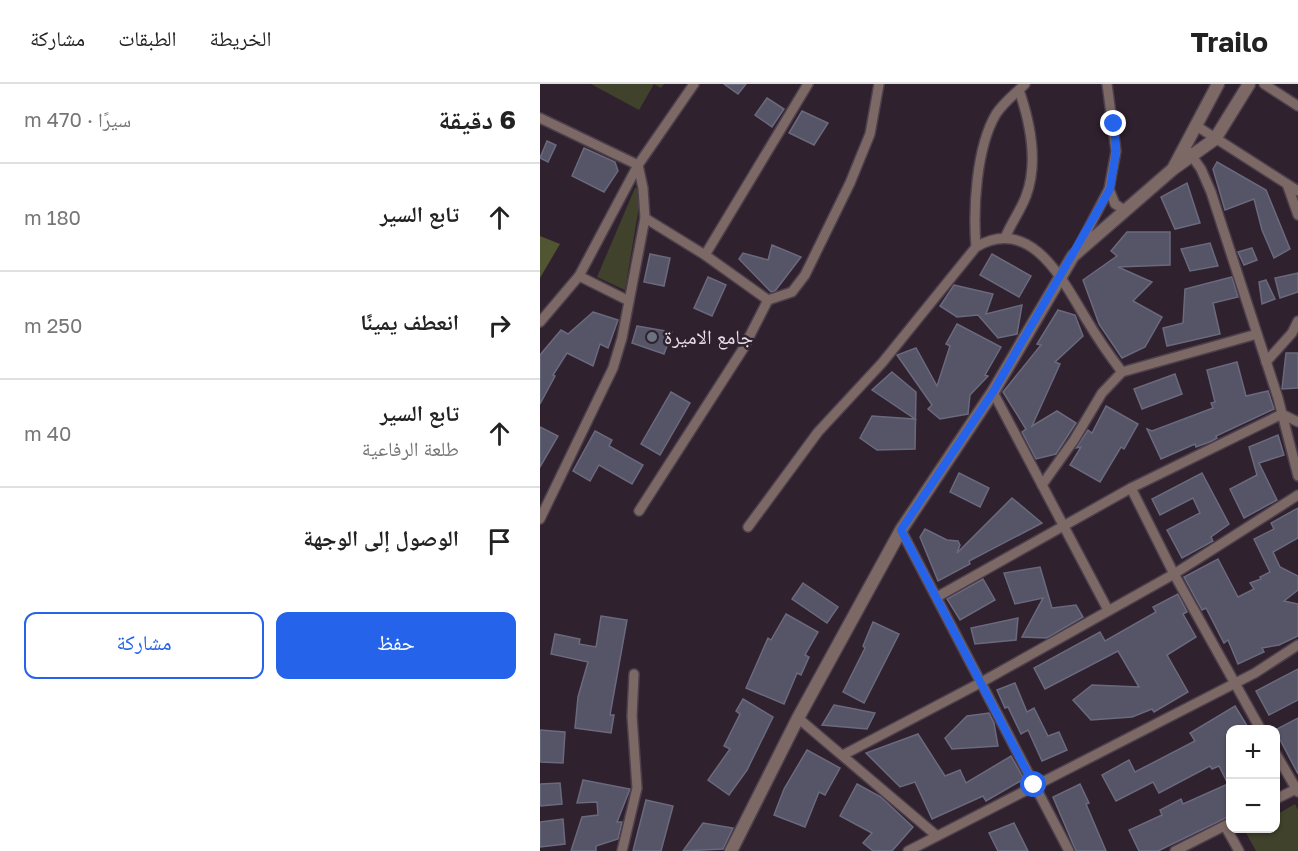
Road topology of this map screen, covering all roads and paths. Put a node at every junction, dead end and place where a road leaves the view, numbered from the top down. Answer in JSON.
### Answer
{"nodes":[{"id":1,"x":693,"y":84,"type":"edge"},
{"id":2,"x":808,"y":84,"type":"edge"},
{"id":3,"x":879,"y":84,"type":"edge"},
{"id":4,"x":1107,"y":84,"type":"edge"},
{"id":5,"x":1218,"y":84,"type":"edge"},
{"id":6,"x":1249,"y":84,"type":"edge"},
{"id":7,"x":1264,"y":84,"type":"edge"},
{"id":8,"x":1022,"y":87,"type":"edge"},
{"id":9,"x":1298,"y":106,"type":"edge"},
{"id":10,"x":540,"y":118,"type":"edge"},
{"id":11,"x":1195,"y":125,"type":"junction"},
{"id":12,"x":1215,"y":139,"type":"junction"},
{"id":13,"x":1189,"y":152,"type":"junction"},
{"id":14,"x":638,"y":165,"type":"junction"},
{"id":15,"x":1287,"y":184,"type":"junction"},
{"id":16,"x":1110,"y":189,"type":"junction"},
{"id":17,"x":1298,"y":191,"type":"edge"},
{"id":18,"x":1126,"y":211,"type":"junction"},
{"id":19,"x":1298,"y":215,"type":"edge"},
{"id":20,"x":645,"y":218,"type":"junction"},
{"id":21,"x":1005,"y":238,"type":"junction"},
{"id":22,"x":976,"y":247,"type":"junction"},
{"id":23,"x":705,"y":255,"type":"junction"},
{"id":24,"x":1073,"y":256,"type":"junction"},
{"id":25,"x":579,"y":276,"type":"junction"},
{"id":26,"x":1060,"y":276,"type":"junction"},
{"id":27,"x":768,"y":300,"type":"junction"},
{"id":28,"x":629,"y":301,"type":"junction"},
{"id":29,"x":1298,"y":321,"type":"edge"},
{"id":30,"x":540,"y":322,"type":"edge"},
{"id":31,"x":1257,"y":334,"type":"junction"},
{"id":32,"x":1295,"y":334,"type":"edge"},
{"id":33,"x":1266,"y":362,"type":"junction"},
{"id":34,"x":1122,"y":372,"type":"junction"},
{"id":35,"x":993,"y":392,"type":"junction"},
{"id":36,"x":1282,"y":414,"type":"junction"},
{"id":37,"x":1298,"y":422,"type":"edge"},
{"id":38,"x":1298,"y":438,"type":"edge"},
{"id":39,"x":1292,"y":450,"type":"junction"},
{"id":40,"x":1298,"y":476,"type":"edge"},
{"id":41,"x":1042,"y":485,"type":"junction"},
{"id":42,"x":1131,"y":488,"type":"junction"},
{"id":43,"x":1298,"y":495,"type":"edge"},
{"id":44,"x":639,"y":511,"type":"dead end"},
{"id":45,"x":540,"y":519,"type":"edge"},
{"id":46,"x":1064,"y":525,"type":"junction"},
{"id":47,"x":748,"y":527,"type":"dead end"},
{"id":48,"x":901,"y":530,"type":"junction"},
{"id":49,"x":1174,"y":574,"type":"junction"},
{"id":50,"x":937,"y":597,"type":"junction"},
{"id":51,"x":1107,"y":610,"type":"junction"},
{"id":52,"x":1298,"y":645,"type":"edge"},
{"id":53,"x":634,"y":674,"type":"dead end"},
{"id":54,"x":980,"y":683,"type":"junction"},
{"id":55,"x":1234,"y":684,"type":"junction"},
{"id":56,"x":798,"y":718,"type":"junction"},
{"id":57,"x":1259,"y":725,"type":"edge"},
{"id":58,"x":843,"y":754,"type":"junction"},
{"id":59,"x":1280,"y":762,"type":"edge"},
{"id":60,"x":1034,"y":785,"type":"junction"},
{"id":61,"x":1297,"y":790,"type":"edge"},
{"id":62,"x":1280,"y":797,"type":"edge"},
{"id":63,"x":1226,"y":825,"type":"edge"},
{"id":64,"x":1232,"y":833,"type":"edge"},
{"id":65,"x":937,"y":836,"type":"junction"},
{"id":66,"x":925,"y":847,"type":"edge"},
{"id":67,"x":622,"y":851,"type":"edge"},
{"id":68,"x":731,"y":851,"type":"edge"},
{"id":69,"x":908,"y":851,"type":"edge"},
{"id":70,"x":1069,"y":851,"type":"edge"},
{"id":71,"x":1175,"y":851,"type":"edge"},
{"id":72,"x":1239,"y":851,"type":"edge"}],
"edges":[{"from":1,"to":14,"type":"street"},
{"from":2,"to":23,"type":"street"},
{"from":3,"to":27,"type":"street"},
{"from":4,"to":16,"type":"street"},
{"from":5,"to":11,"type":"street"},
{"from":6,"to":12,"type":"street"},
{"from":7,"to":9,"type":"street"},
{"from":8,"to":21,"type":"street"},
{"from":8,"to":22,"type":"street"},
{"from":10,"to":14,"type":"street"},
{"from":11,"to":12,"type":"street"},
{"from":11,"to":13,"type":"street"},
{"from":12,"to":13,"type":"street"},
{"from":12,"to":15,"type":"street"},
{"from":13,"to":18,"type":"street"},
{"from":13,"to":31,"type":"street"},
{"from":14,"to":20,"type":"street"},
{"from":14,"to":25,"type":"street"},
{"from":15,"to":17,"type":"street"},
{"from":15,"to":19,"type":"street"},
{"from":16,"to":18,"type":"street"},
{"from":16,"to":24,"type":"street"},
{"from":18,"to":24,"type":"street"},
{"from":20,"to":23,"type":"street"},
{"from":20,"to":28,"type":"street"},
{"from":21,"to":22,"type":"street"},
{"from":21,"to":26,"type":"street"},
{"from":22,"to":47,"type":"street"},
{"from":23,"to":27,"type":"street"},
{"from":24,"to":26,"type":"street"},
{"from":25,"to":28,"type":"street"},
{"from":25,"to":30,"type":"street"},
{"from":26,"to":34,"type":"street"},
{"from":26,"to":35,"type":"street"},
{"from":27,"to":44,"type":"street"},
{"from":28,"to":45,"type":"street"},
{"from":29,"to":32,"type":"street"},
{"from":31,"to":33,"type":"street"},
{"from":31,"to":34,"type":"street"},
{"from":32,"to":33,"type":"street"},
{"from":33,"to":36,"type":"street"},
{"from":34,"to":41,"type":"street"},
{"from":35,"to":41,"type":"street"},
{"from":35,"to":48,"type":"street"},
{"from":36,"to":37,"type":"street"},
{"from":36,"to":39,"type":"street"},
{"from":36,"to":42,"type":"street"},
{"from":38,"to":39,"type":"street"},
{"from":39,"to":40,"type":"street"},
{"from":41,"to":46,"type":"street"},
{"from":42,"to":46,"type":"street"},
{"from":42,"to":49,"type":"street"},
{"from":43,"to":49,"type":"street"},
{"from":46,"to":50,"type":"street"},
{"from":46,"to":51,"type":"street"},
{"from":48,"to":50,"type":"street"},
{"from":48,"to":56,"type":"street"},
{"from":49,"to":51,"type":"street"},
{"from":49,"to":55,"type":"street"},
{"from":50,"to":54,"type":"street"},
{"from":51,"to":54,"type":"street"},
{"from":52,"to":55,"type":"street"},
{"from":53,"to":67,"type":"street"},
{"from":54,"to":58,"type":"street"},
{"from":54,"to":60,"type":"street"},
{"from":55,"to":57,"type":"street"},
{"from":55,"to":60,"type":"street"},
{"from":56,"to":58,"type":"street"},
{"from":56,"to":68,"type":"street"},
{"from":58,"to":65,"type":"street"},
{"from":59,"to":61,"type":"street"},
{"from":60,"to":65,"type":"street"},
{"from":60,"to":70,"type":"street"},
{"from":61,"to":62,"type":"street"},
{"from":63,"to":71,"type":"street"},
{"from":64,"to":72,"type":"street"},
{"from":65,"to":66,"type":"street"},
{"from":66,"to":69,"type":"street"}]}
